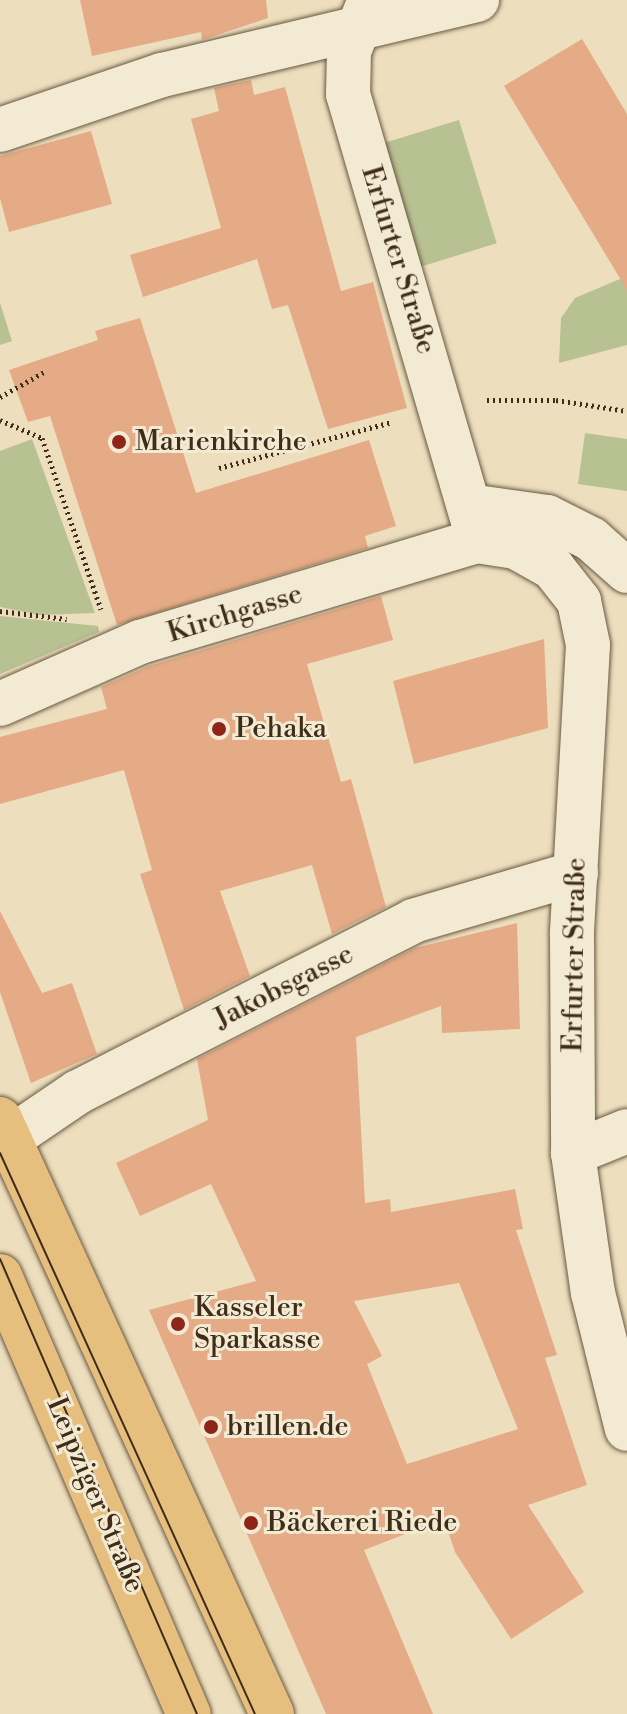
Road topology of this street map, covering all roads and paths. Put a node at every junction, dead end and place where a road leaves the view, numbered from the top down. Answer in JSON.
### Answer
{"nodes":[{"id":1,"x":477,"y":0,"type":"edge"},
{"id":2,"x":358,"y":27,"type":"edge"},
{"id":3,"x":0,"y":130,"type":"edge"},
{"id":4,"x":46,"y":371,"type":"dead end"},
{"id":5,"x":0,"y":397,"type":"edge"},
{"id":6,"x":442,"y":408,"type":"junction"},
{"id":7,"x":627,"y":411,"type":"edge"},
{"id":8,"x":0,"y":420,"type":"edge"},
{"id":9,"x":219,"y":468,"type":"dead end"},
{"id":10,"x":473,"y":523,"type":"junction"},
{"id":11,"x":627,"y":571,"type":"edge"},
{"id":12,"x":0,"y":611,"type":"edge"},
{"id":13,"x":78,"y":619,"type":"dead end"},
{"id":14,"x":104,"y":620,"type":"dead end"},
{"id":15,"x":0,"y":704,"type":"edge"},
{"id":16,"x":576,"y":873,"type":"junction"},
{"id":17,"x":627,"y":1131,"type":"edge"},
{"id":18,"x":3,"y":1134,"type":"edge"},
{"id":19,"x":573,"y":1153,"type":"junction"},
{"id":20,"x":0,"y":1276,"type":"edge"},
{"id":21,"x":627,"y":1429,"type":"edge"},
{"id":22,"x":189,"y":1714,"type":"edge"},
{"id":23,"x":272,"y":1714,"type":"edge"}],
"edges":[{"from":1,"to":2,"type":"street"},
{"from":2,"to":3,"type":"street"},
{"from":2,"to":6,"type":"street","name":"Erfurter Straße"},
{"from":4,"to":5,"type":"path"},
{"from":6,"to":7,"type":"path"},
{"from":6,"to":9,"type":"path"},
{"from":6,"to":10,"type":"street","name":"Erfurter Straße"},
{"from":8,"to":14,"type":"path"},
{"from":10,"to":11,"type":"street"},
{"from":10,"to":15,"type":"street","name":"Kirchgasse"},
{"from":10,"to":16,"type":"street","name":"Erfurter Straße"},
{"from":12,"to":13,"type":"path"},
{"from":16,"to":18,"type":"street","name":"Jakobsgasse"},
{"from":16,"to":19,"type":"street","name":"Erfurter Straße"},
{"from":17,"to":19,"type":"street"},
{"from":18,"to":23,"type":"main road"},
{"from":19,"to":21,"type":"street","name":"Erfurter Straße"},
{"from":20,"to":22,"type":"main road","name":"Leipziger Straße"}]}
